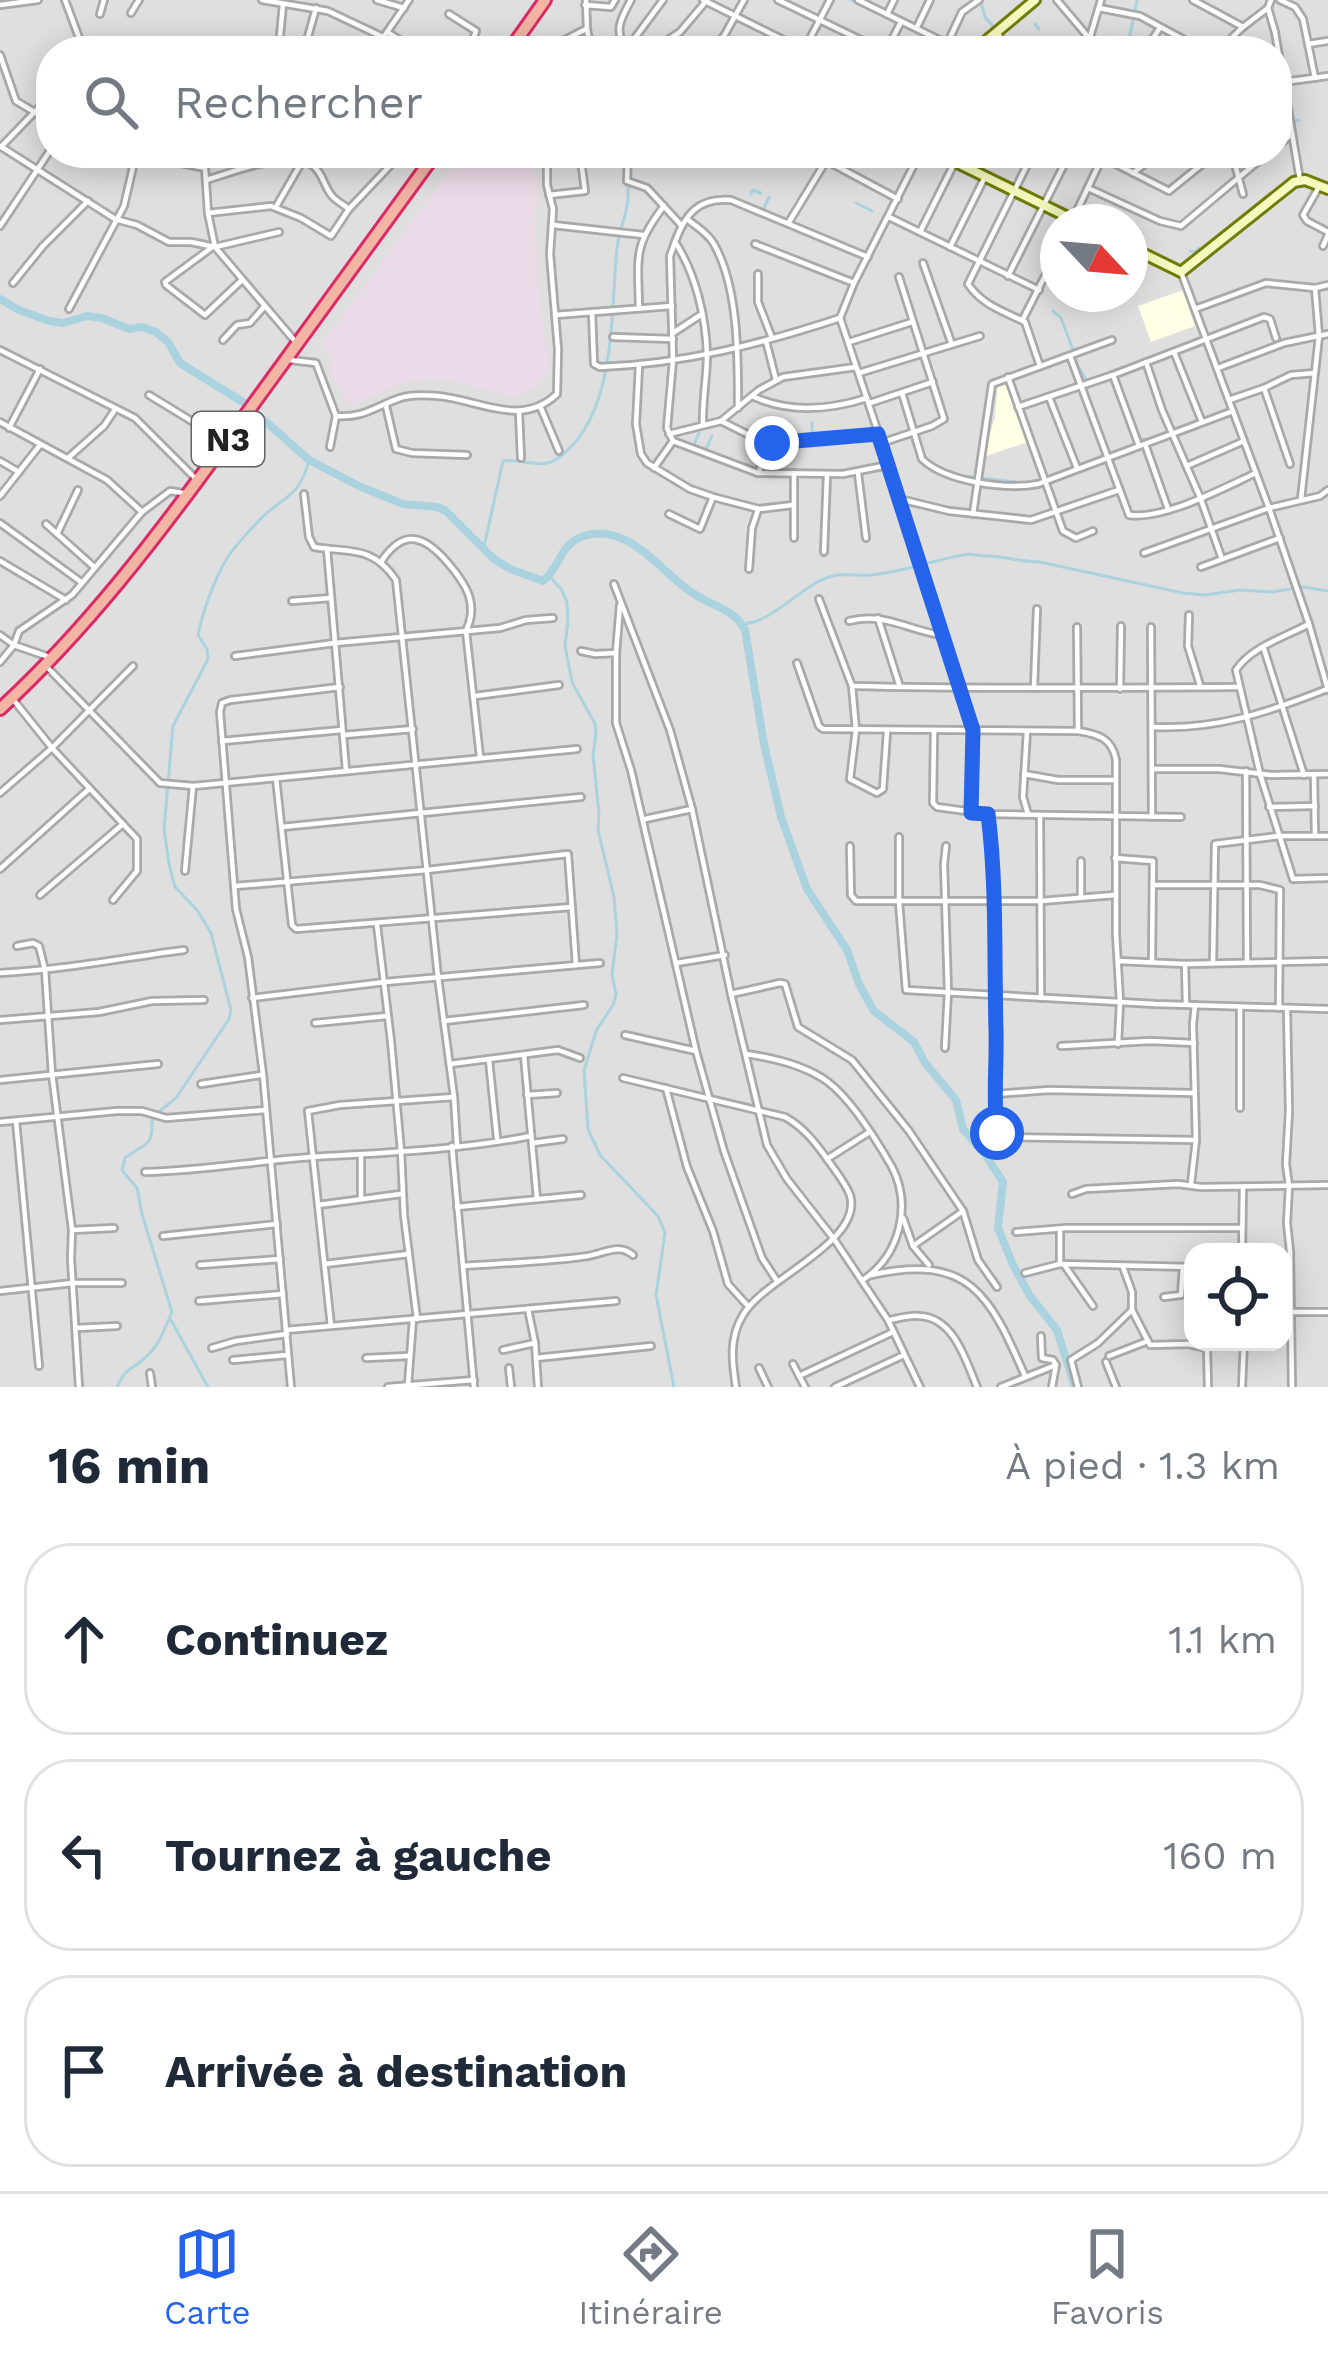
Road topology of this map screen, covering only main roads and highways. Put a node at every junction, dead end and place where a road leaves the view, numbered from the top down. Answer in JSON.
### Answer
{"nodes":[{"id":1,"x":545,"y":0,"type":"edge"},
{"id":2,"x":1035,"y":0,"type":"edge"},
{"id":3,"x":520,"y":36,"type":"edge"},
{"id":4,"x":991,"y":36,"type":"edge"},
{"id":5,"x":425,"y":168,"type":"edge"},
{"id":6,"x":967,"y":168,"type":"edge"},
{"id":7,"x":1324,"y":187,"type":"edge"},
{"id":8,"x":1043,"y":204,"type":"edge"},
{"id":9,"x":1148,"y":256,"type":"edge"},
{"id":10,"x":0,"y":709,"type":"edge"}],
"edges":[{"from":1,"to":3,"type":"highway"},
{"from":2,"to":4,"type":"main road"},
{"from":5,"to":10,"type":"highway","number":"N3"},
{"from":6,"to":8,"type":"main road"},
{"from":7,"to":9,"type":"main road"}]}
